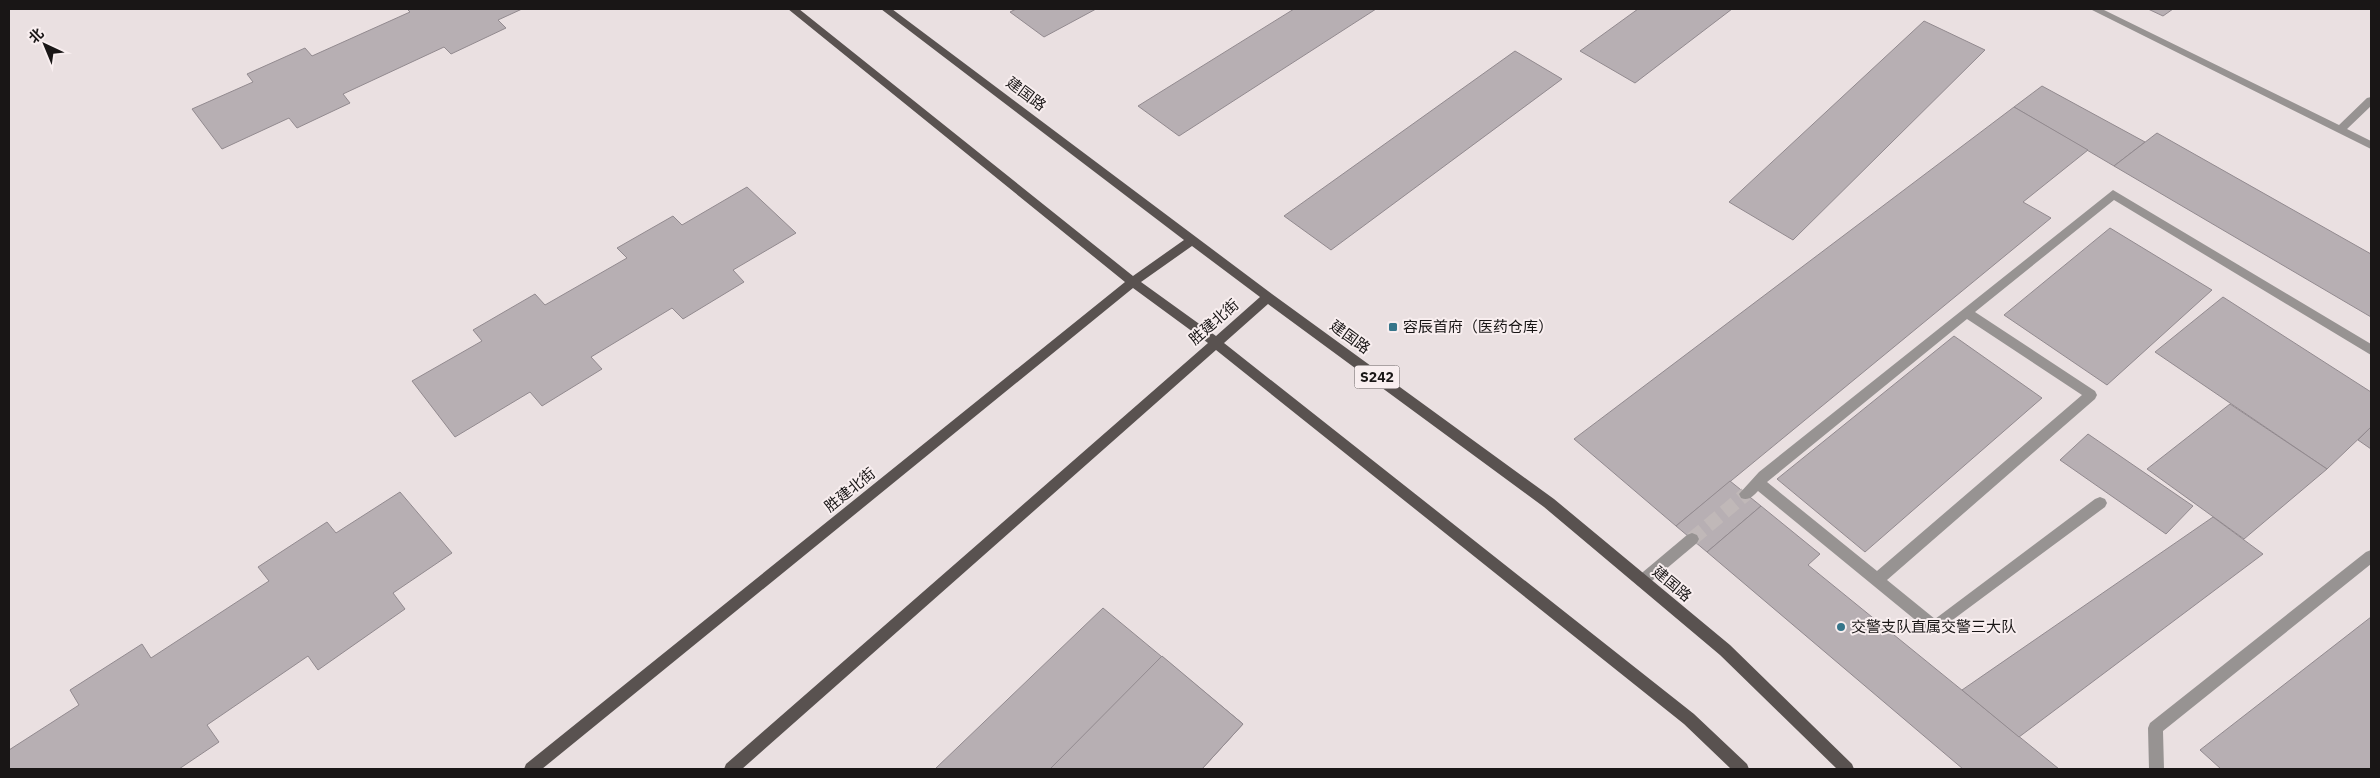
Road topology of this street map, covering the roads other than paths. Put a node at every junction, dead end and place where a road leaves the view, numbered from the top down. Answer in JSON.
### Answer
{"nodes":[{"id":1,"x":793,"y":9,"type":"edge"},
{"id":2,"x":886,"y":9,"type":"edge"},
{"id":3,"x":2095,"y":9,"type":"edge"},
{"id":4,"x":2371,"y":100,"type":"edge"},
{"id":5,"x":2340,"y":130,"type":"junction"},
{"id":6,"x":2371,"y":146,"type":"edge"},
{"id":7,"x":1193,"y":239,"type":"junction"},
{"id":8,"x":1133,"y":282,"type":"junction"},
{"id":9,"x":1268,"y":297,"type":"junction"},
{"id":10,"x":1966,"y":312,"type":"junction"},
{"id":11,"x":1215,"y":342,"type":"junction"},
{"id":12,"x":2371,"y":350,"type":"edge"},
{"id":13,"x":1757,"y":482,"type":"junction"},
{"id":14,"x":1746,"y":494,"type":"tunnel mouth"},
{"id":15,"x":2100,"y":502,"type":"dead end"},
{"id":16,"x":1692,"y":539,"type":"tunnel mouth"},
{"id":17,"x":2371,"y":556,"type":"edge"},
{"id":18,"x":1642,"y":580,"type":"junction"},
{"id":19,"x":1877,"y":580,"type":"junction"},
{"id":20,"x":531,"y":769,"type":"edge"},
{"id":21,"x":731,"y":769,"type":"edge"},
{"id":22,"x":1742,"y":769,"type":"edge"},
{"id":23,"x":1847,"y":769,"type":"edge"},
{"id":24,"x":2156,"y":769,"type":"edge"}],
"edges":[{"from":1,"to":8,"type":"main road"},
{"from":2,"to":7,"type":"main road","name":"建国路","number":"S242"},
{"from":3,"to":5,"type":"lane"},
{"from":4,"to":5,"type":"lane"},
{"from":5,"to":6,"type":"lane"},
{"from":7,"to":8,"type":"main road","name":"胜建北街"},
{"from":7,"to":9,"type":"main road","name":"建国路","number":"S242"},
{"from":8,"to":11,"type":"main road"},
{"from":8,"to":20,"type":"main road","name":"胜建北街"},
{"from":9,"to":11,"type":"main road","name":"胜建北街"},
{"from":9,"to":18,"type":"main road","name":"建国路","number":"S242"},
{"from":10,"to":12,"type":"lane"},
{"from":10,"to":13,"type":"lane"},
{"from":10,"to":19,"type":"lane"},
{"from":11,"to":21,"type":"main road","name":"胜建北街"},
{"from":11,"to":22,"type":"main road"},
{"from":13,"to":14,"type":"lane"},
{"from":13,"to":19,"type":"lane"},
{"from":15,"to":19,"type":"lane"},
{"from":16,"to":18,"type":"lane"},
{"from":17,"to":24,"type":"lane"},
{"from":18,"to":23,"type":"main road","name":"建国路","number":"S242"}]}
